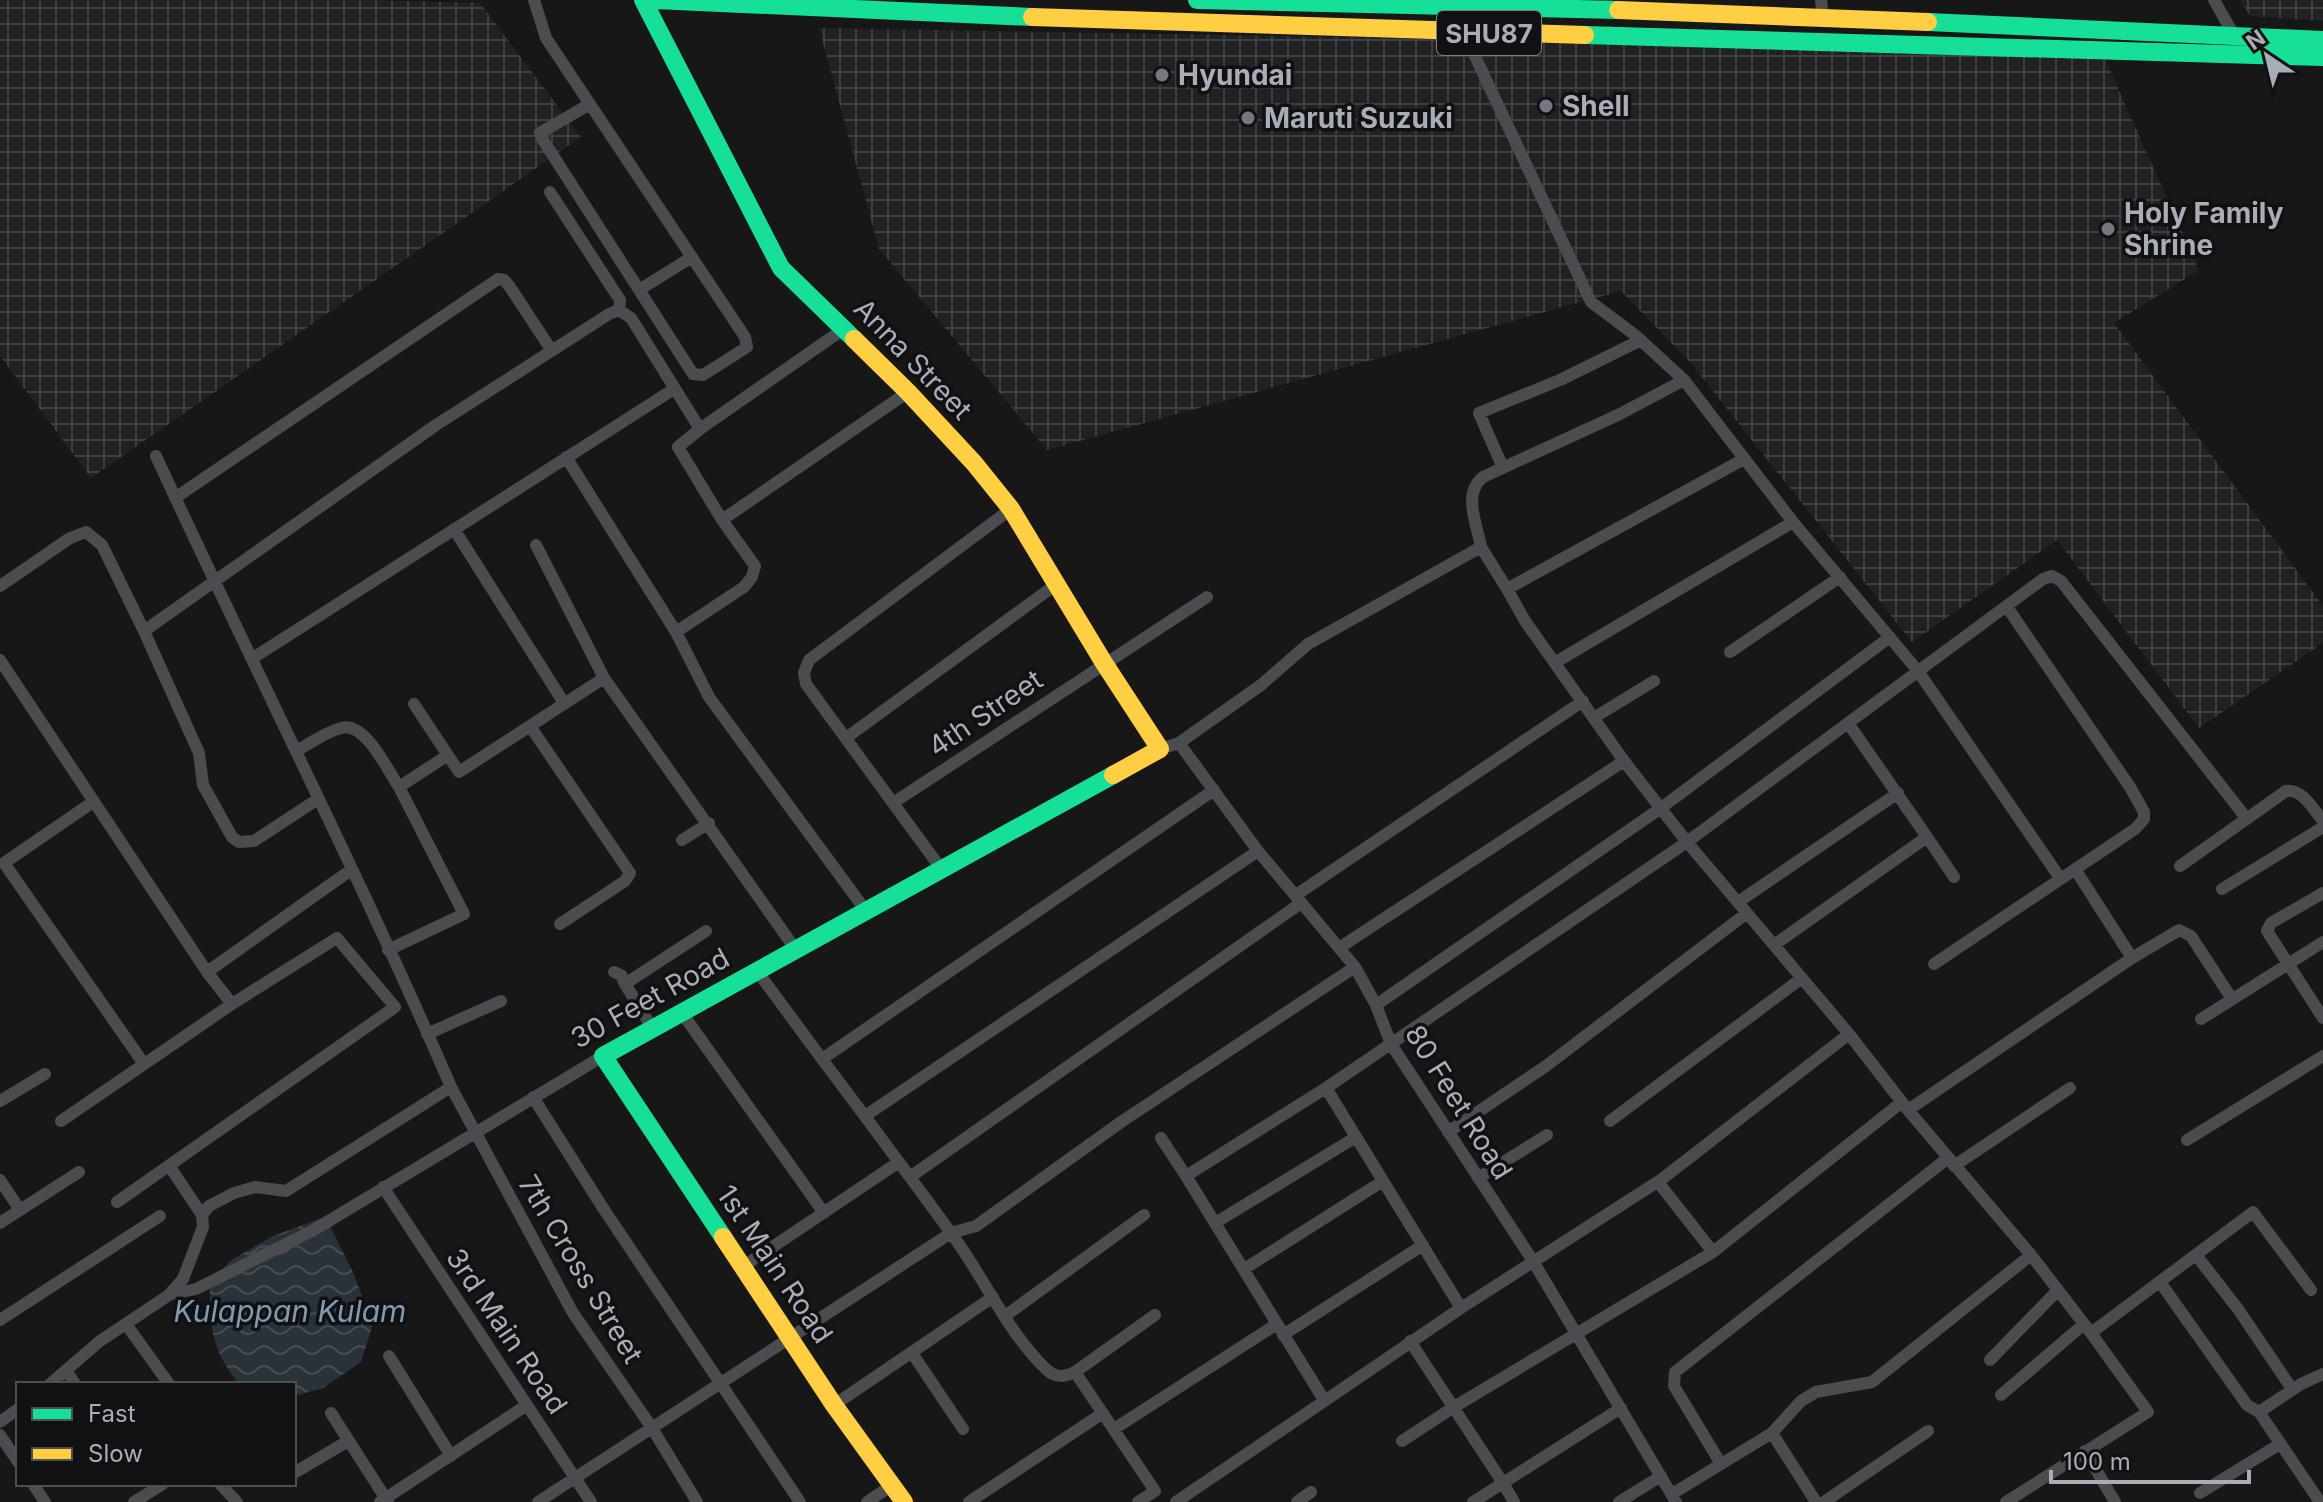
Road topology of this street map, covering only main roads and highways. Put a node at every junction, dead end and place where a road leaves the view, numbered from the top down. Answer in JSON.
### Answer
{"nodes":[{"id":1,"x":643,"y":0,"type":"edge"},
{"id":2,"x":655,"y":0,"type":"edge"},
{"id":3,"x":1197,"y":0,"type":"edge"},
{"id":4,"x":1718,"y":6,"type":"edge"},
{"id":5,"x":1822,"y":9,"type":"edge"},
{"id":6,"x":1892,"y":21,"type":"junction"},
{"id":7,"x":2323,"y":40,"type":"edge"},
{"id":8,"x":1889,"y":42,"type":"junction"},
{"id":9,"x":2323,"y":57,"type":"edge"},
{"id":10,"x":1160,"y":749,"type":"joint"},
{"id":11,"x":603,"y":1056,"type":"joint"},
{"id":12,"x":904,"y":1502,"type":"edge"}],
"edges":[{"from":1,"to":10,"type":"main road","name":"Anna Street"},
{"from":2,"to":8,"type":"main road","number":"SHU87"},
{"from":3,"to":4,"type":"main road","number":"SHU87"},
{"from":4,"to":5,"type":"main road","number":"SHU87"},
{"from":5,"to":6,"type":"main road","number":"SHU87"},
{"from":6,"to":7,"type":"main road","number":"SHU87"},
{"from":6,"to":8,"type":"main road"},
{"from":8,"to":9,"type":"main road","number":"SHU87"},
{"from":10,"to":11,"type":"main road","name":"30 Feet Road"},
{"from":11,"to":12,"type":"main road","name":"1st Main Road"}]}
